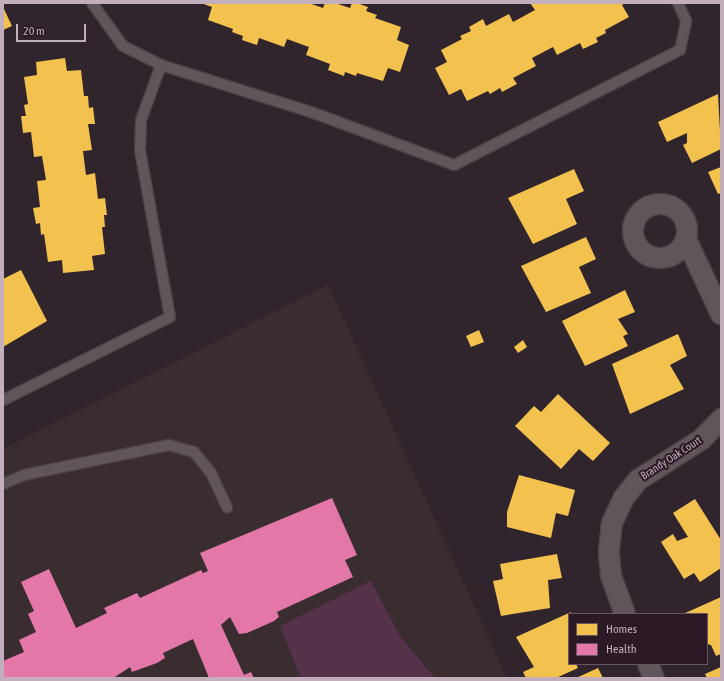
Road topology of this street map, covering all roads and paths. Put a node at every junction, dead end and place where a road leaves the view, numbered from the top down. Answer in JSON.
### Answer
{"nodes":[{"id":1,"x":92,"y":3,"type":"edge"},
{"id":2,"x":678,"y":3,"type":"edge"},
{"id":3,"x":161,"y":65,"type":"junction"},
{"id":4,"x":686,"y":239,"type":"dead end"},
{"id":5,"x":721,"y":314,"type":"edge"},
{"id":6,"x":3,"y":400,"type":"edge"},
{"id":7,"x":721,"y":419,"type":"edge"},
{"id":8,"x":3,"y":484,"type":"edge"},
{"id":9,"x":226,"y":508,"type":"dead end"},
{"id":10,"x":625,"y":613,"type":"edge"},
{"id":11,"x":648,"y":665,"type":"edge"},
{"id":12,"x":654,"y":678,"type":"edge"}],
"edges":[{"from":1,"to":3,"type":"lane"},
{"from":2,"to":3,"type":"lane"},
{"from":3,"to":6,"type":"lane"},
{"from":4,"to":5,"type":"street"},
{"from":7,"to":10,"type":"street","name":"Brandy Oak Court"},
{"from":8,"to":9,"type":"lane"},
{"from":11,"to":12,"type":"street"}]}
